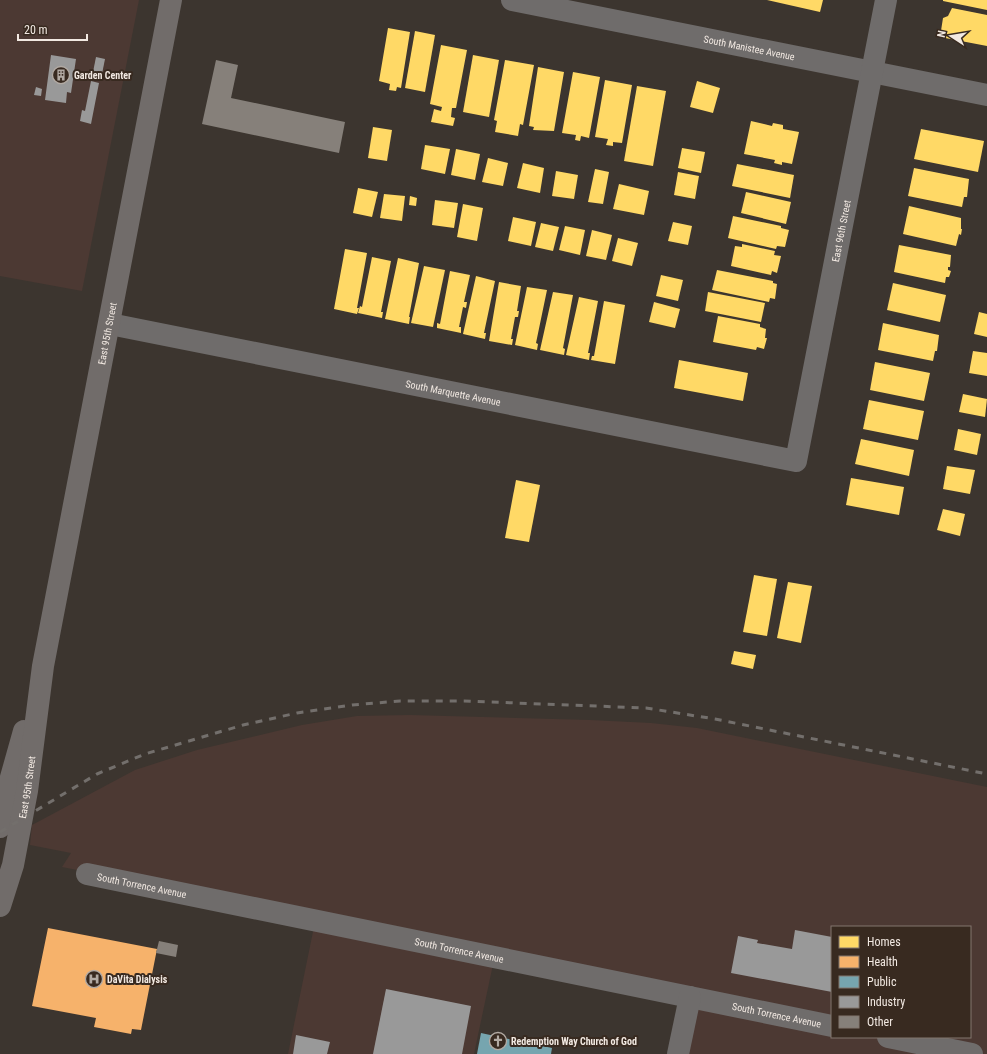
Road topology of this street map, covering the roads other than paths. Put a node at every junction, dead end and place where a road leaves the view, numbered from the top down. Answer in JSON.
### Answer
{"nodes":[{"id":1,"x":171,"y":0,"type":"edge"},
{"id":2,"x":512,"y":0,"type":"edge"},
{"id":3,"x":886,"y":0,"type":"edge"},
{"id":4,"x":872,"y":71,"type":"junction"},
{"id":5,"x":987,"y":95,"type":"edge"},
{"id":6,"x":110,"y":324,"type":"junction"},
{"id":7,"x":796,"y":461,"type":"joint"},
{"id":8,"x":42,"y":666,"type":"junction"},
{"id":9,"x":0,"y":827,"type":"edge"},
{"id":10,"x":87,"y":874,"type":"dead end"},
{"id":11,"x":0,"y":906,"type":"edge"},
{"id":12,"x":690,"y":996,"type":"junction"},
{"id":13,"x":831,"y":1026,"type":"edge"},
{"id":14,"x":893,"y":1038,"type":"edge"},
{"id":15,"x":678,"y":1054,"type":"edge"},
{"id":16,"x":972,"y":1054,"type":"edge"}],
"edges":[{"from":1,"to":6,"type":"main road","name":"East 95th Street"},
{"from":2,"to":4,"type":"street","name":"South Manistee Avenue"},
{"from":3,"to":4,"type":"street","name":"East 96th Street"},
{"from":4,"to":5,"type":"street","name":"South Manistee Avenue"},
{"from":4,"to":7,"type":"street","name":"East 96th Street"},
{"from":6,"to":7,"type":"street","name":"South Marquette Avenue"},
{"from":6,"to":8,"type":"main road","name":"East 95th Street"},
{"from":8,"to":9,"type":"main road","name":"East 95th Street"},
{"from":8,"to":11,"type":"main road","name":"East 95th Street"},
{"from":10,"to":12,"type":"street","name":"South Torrence Avenue"},
{"from":12,"to":13,"type":"street","name":"South Torrence Avenue"},
{"from":12,"to":15,"type":"street"},
{"from":14,"to":16,"type":"street"}]}
